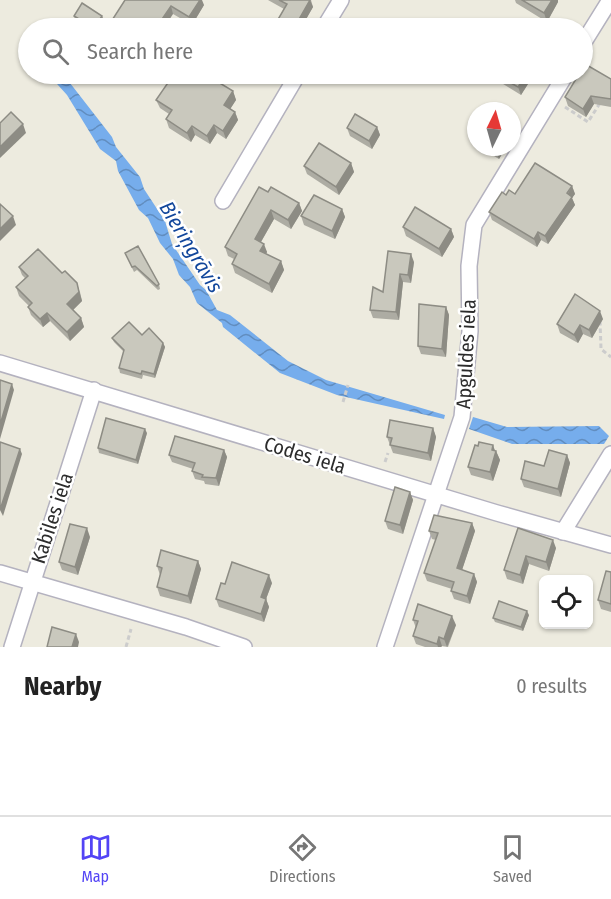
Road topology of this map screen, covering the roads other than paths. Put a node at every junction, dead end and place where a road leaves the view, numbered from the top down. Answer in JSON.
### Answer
{"nodes":[{"id":1,"x":341,"y":0,"type":"edge"},
{"id":2,"x":610,"y":0,"type":"edge"},
{"id":3,"x":330,"y":18,"type":"edge"},
{"id":4,"x":593,"y":27,"type":"edge"},
{"id":5,"x":292,"y":84,"type":"edge"},
{"id":6,"x":560,"y":84,"type":"edge"},
{"id":7,"x":223,"y":201,"type":"dead end"},
{"id":8,"x":0,"y":363,"type":"edge"},
{"id":9,"x":94,"y":390,"type":"junction"},
{"id":10,"x":611,"y":454,"type":"edge"},
{"id":11,"x":436,"y":495,"type":"junction"},
{"id":12,"x":563,"y":532,"type":"junction"},
{"id":13,"x":611,"y":545,"type":"edge"},
{"id":14,"x":0,"y":573,"type":"edge"},
{"id":15,"x":31,"y":583,"type":"junction"},
{"id":16,"x":12,"y":647,"type":"edge"},
{"id":17,"x":244,"y":647,"type":"edge"},
{"id":18,"x":385,"y":647,"type":"edge"}],
"edges":[{"from":1,"to":3,"type":"street"},
{"from":2,"to":4,"type":"street"},
{"from":5,"to":7,"type":"street"},
{"from":6,"to":11,"type":"street","name":"Apguldes iela"},
{"from":8,"to":9,"type":"street","name":"Codes iela"},
{"from":9,"to":11,"type":"street","name":"Codes iela"},
{"from":9,"to":15,"type":"street","name":"Kabiles iela"},
{"from":10,"to":12,"type":"street"},
{"from":11,"to":12,"type":"street","name":"Codes iela"},
{"from":11,"to":18,"type":"street","name":"Apguldes iela"},
{"from":12,"to":13,"type":"street","name":"Codes iela"},
{"from":14,"to":15,"type":"street"},
{"from":15,"to":16,"type":"street","name":"Kabiles iela"},
{"from":15,"to":17,"type":"street"}]}
